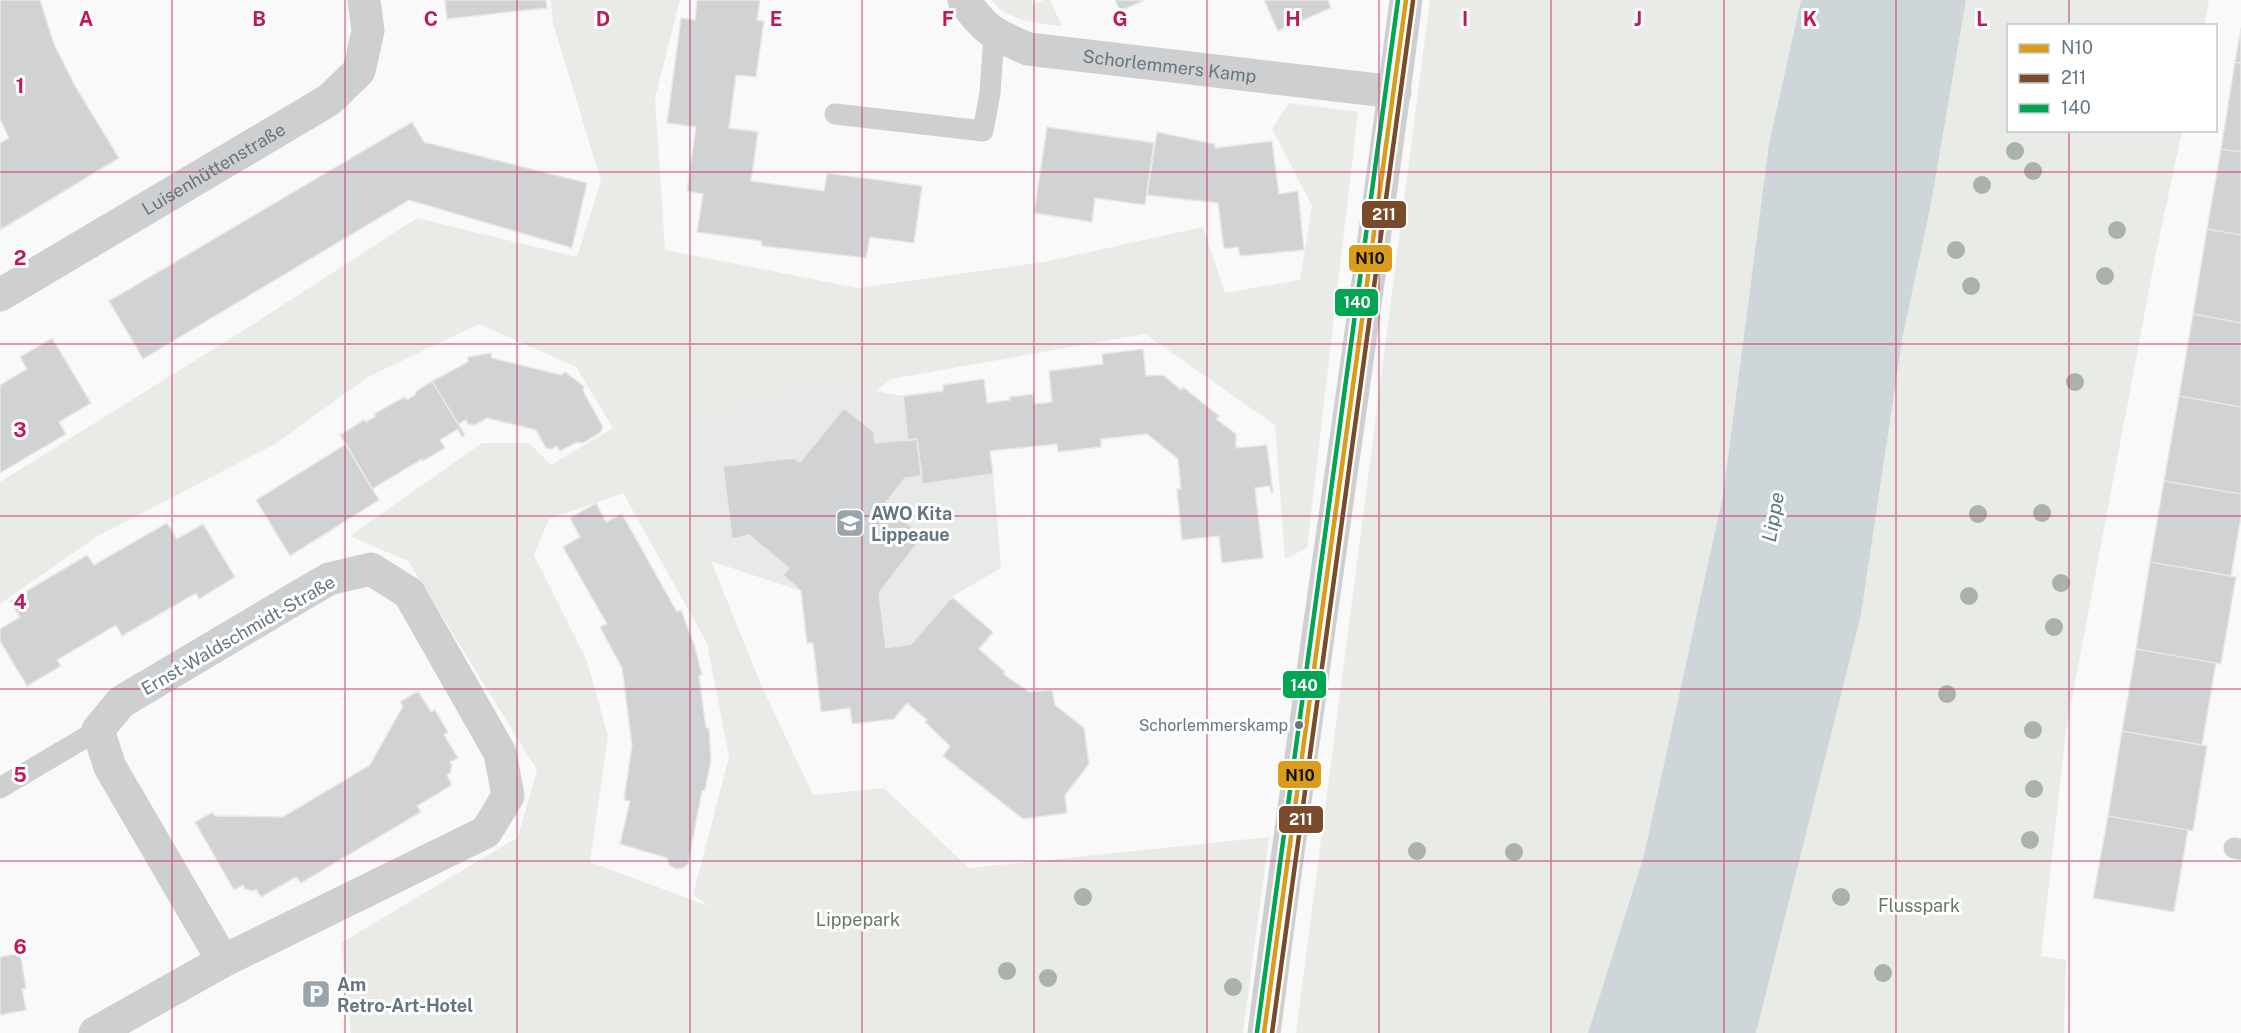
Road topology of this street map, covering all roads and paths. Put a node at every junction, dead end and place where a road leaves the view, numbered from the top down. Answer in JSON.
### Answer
{"nodes":[{"id":1,"x":364,"y":0,"type":"edge"},
{"id":2,"x":964,"y":0,"type":"edge"},
{"id":3,"x":1406,"y":0,"type":"edge"},
{"id":4,"x":994,"y":34,"type":"junction"},
{"id":5,"x":1395,"y":92,"type":"junction"},
{"id":6,"x":836,"y":114,"type":"dead end"},
{"id":7,"x":0,"y":295,"type":"edge"},
{"id":8,"x":98,"y":730,"type":"junction"},
{"id":9,"x":0,"y":788,"type":"edge"},
{"id":10,"x":223,"y":962,"type":"junction"},
{"id":11,"x":94,"y":1033,"type":"edge"},
{"id":12,"x":1264,"y":1033,"type":"edge"}],
"edges":[{"from":1,"to":7,"type":"street","name":"Luisenhüttenstraße"},
{"from":2,"to":4,"type":"street","name":"Schorlemmers Kamp"},
{"from":3,"to":5,"type":"street"},
{"from":4,"to":5,"type":"street","name":"Schorlemmers Kamp"},
{"from":4,"to":6,"type":"lane"},
{"from":5,"to":12,"type":"street"},
{"from":8,"to":9,"type":"lane"},
{"from":8,"to":10,"type":"street"},
{"from":8,"to":10,"type":"street","name":"Ernst-Waldschmidt-Straße"},
{"from":10,"to":11,"type":"street","name":"Ernst-Waldschmidt-Straße"}]}
